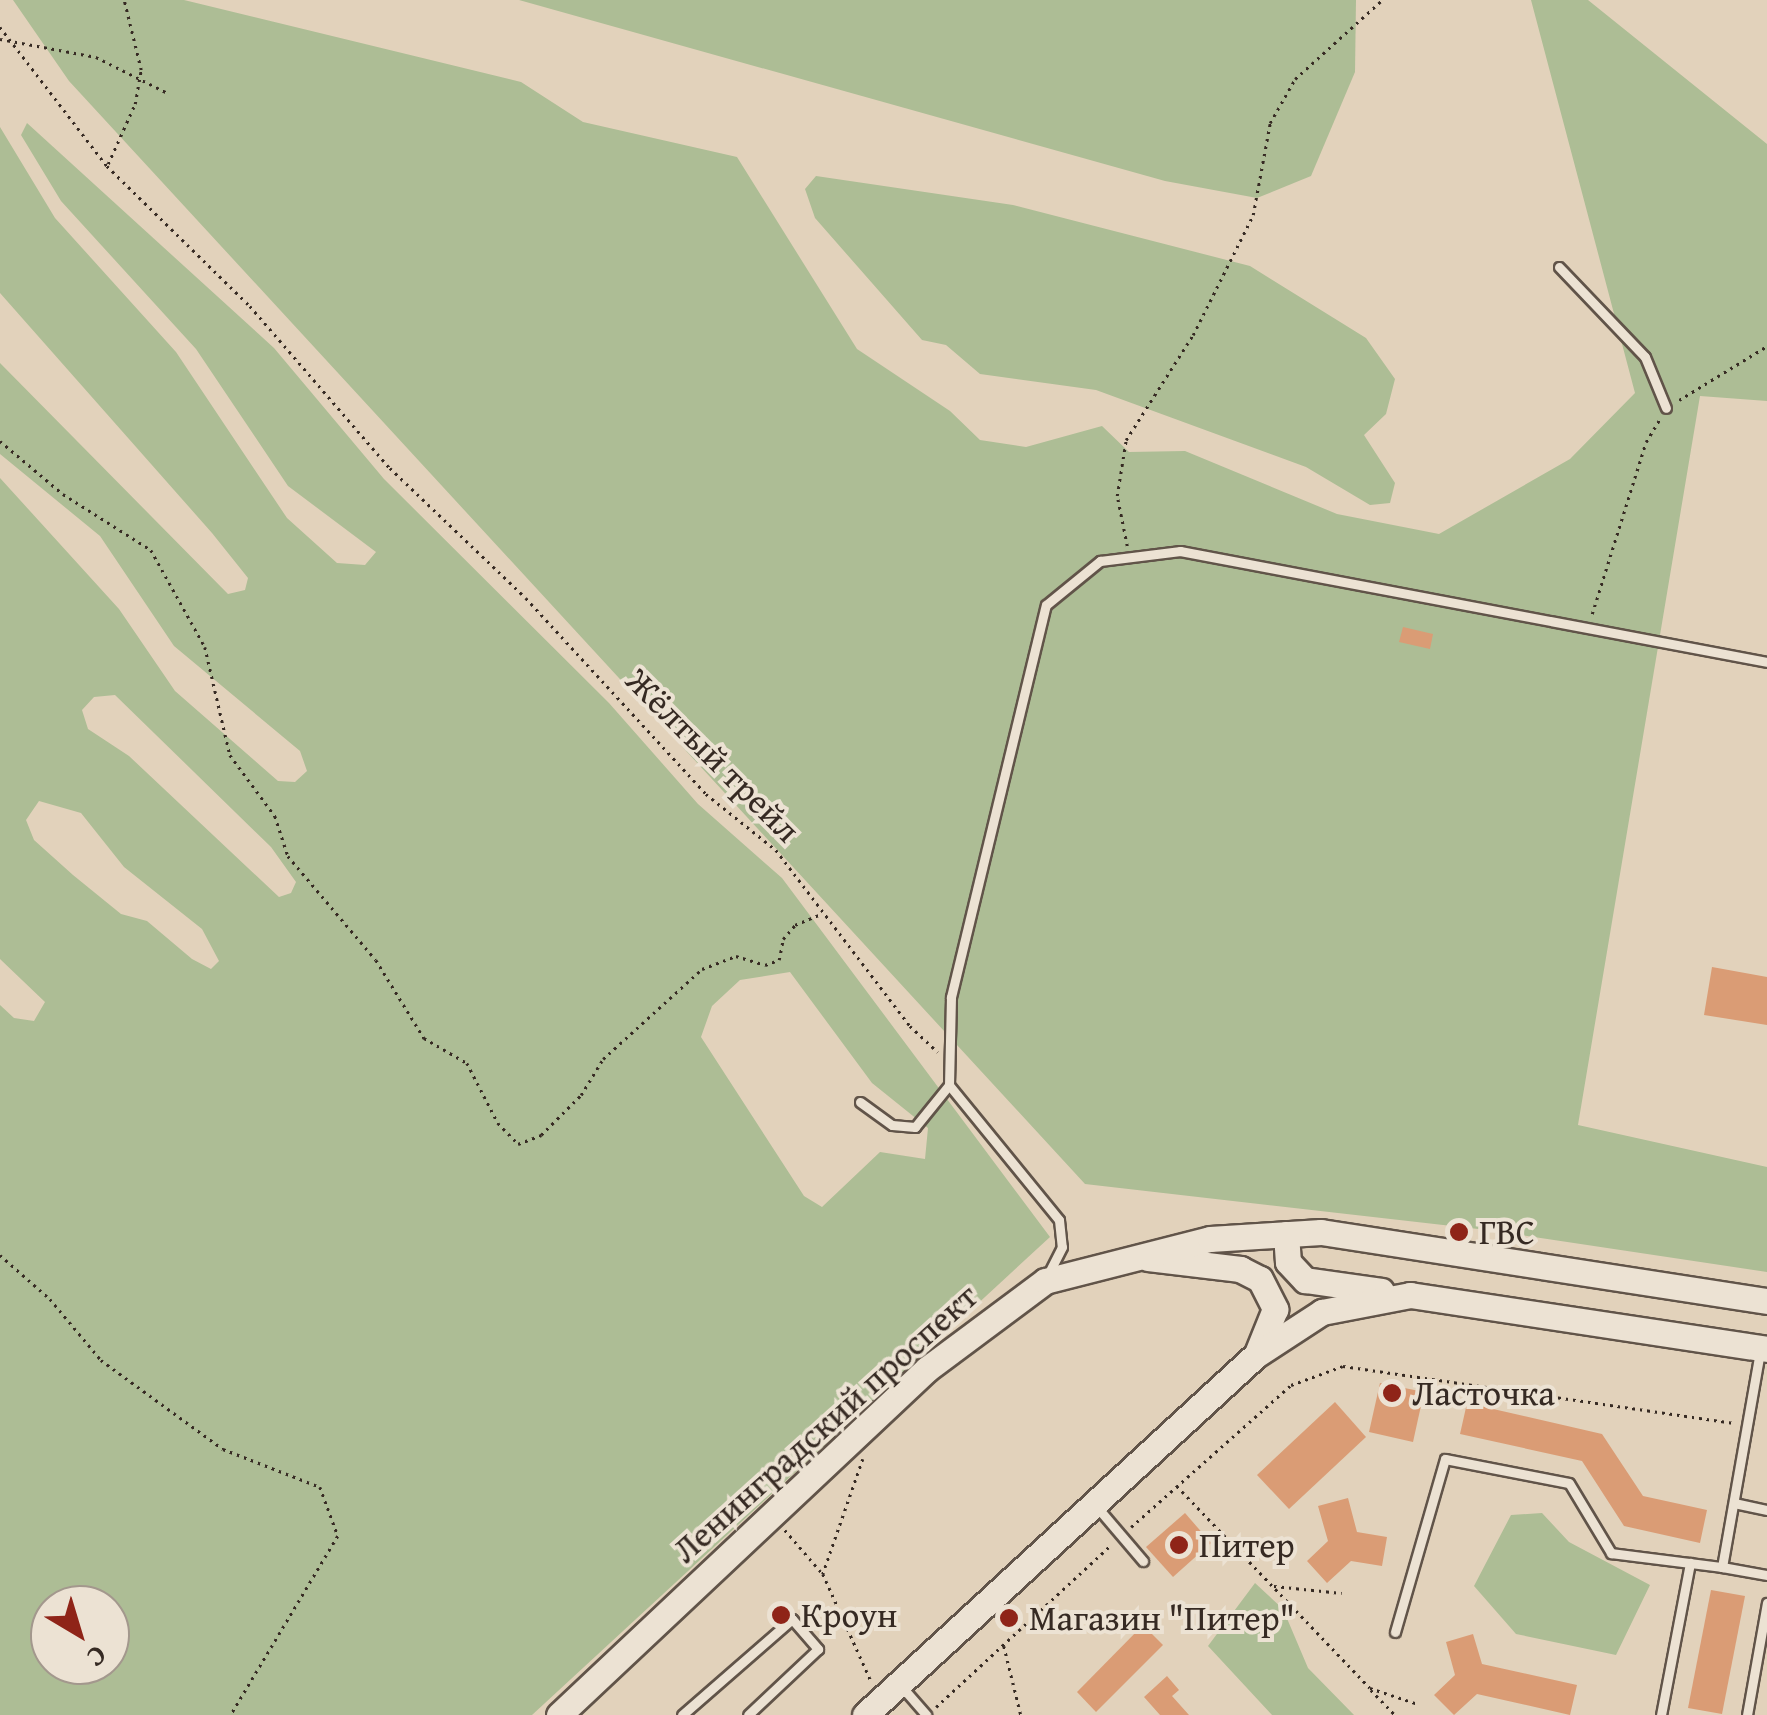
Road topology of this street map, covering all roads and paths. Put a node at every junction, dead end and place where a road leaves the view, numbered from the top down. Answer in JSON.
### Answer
{"nodes":[{"id":1,"x":124,"y":0,"type":"edge"},
{"id":2,"x":1382,"y":0,"type":"edge"},
{"id":3,"x":0,"y":27,"type":"edge"},
{"id":4,"x":0,"y":39,"type":"edge"},
{"id":5,"x":14,"y":45,"type":"junction"},
{"id":6,"x":139,"y":82,"type":"junction"},
{"id":7,"x":168,"y":93,"type":"dead end"},
{"id":8,"x":108,"y":166,"type":"junction"},
{"id":9,"x":1559,"y":267,"type":"dead end"},
{"id":10,"x":1767,"y":346,"type":"edge"},
{"id":11,"x":1666,"y":408,"type":"junction"},
{"id":12,"x":0,"y":441,"type":"edge"},
{"id":13,"x":1130,"y":558,"type":"junction"},
{"id":14,"x":1588,"y":629,"type":"junction"},
{"id":15,"x":1767,"y":662,"type":"edge"},
{"id":16,"x":822,"y":913,"type":"junction"},
{"id":17,"x":945,"y":1058,"type":"junction"},
{"id":18,"x":948,"y":1085,"type":"junction"},
{"id":19,"x":860,"y":1102,"type":"dead end"},
{"id":20,"x":1286,"y":1234,"type":"junction"},
{"id":21,"x":0,"y":1255,"type":"edge"},
{"id":22,"x":1129,"y":1256,"type":"junction"},
{"id":23,"x":1045,"y":1281,"type":"junction"},
{"id":24,"x":1410,"y":1296,"type":"junction"},
{"id":25,"x":1767,"y":1301,"type":"edge"},
{"id":26,"x":1764,"y":1349,"type":"edge"},
{"id":27,"x":1256,"y":1355,"type":"junction"},
{"id":28,"x":1748,"y":1425,"type":"junction"},
{"id":29,"x":859,"y":1433,"type":"junction"},
{"id":30,"x":1176,"y":1485,"type":"junction"},
{"id":31,"x":1734,"y":1504,"type":"junction"},
{"id":32,"x":1095,"y":1505,"type":"junction"},
{"id":33,"x":1767,"y":1510,"type":"edge"},
{"id":34,"x":772,"y":1515,"type":"junction"},
{"id":35,"x":1121,"y":1536,"type":"junction"},
{"id":36,"x":1143,"y":1561,"type":"dead end"},
{"id":37,"x":1690,"y":1563,"type":"junction"},
{"id":38,"x":1722,"y":1567,"type":"junction"},
{"id":39,"x":823,"y":1574,"type":"junction"},
{"id":40,"x":1767,"y":1576,"type":"edge"},
{"id":41,"x":1272,"y":1586,"type":"junction"},
{"id":42,"x":1342,"y":1592,"type":"dead end"},
{"id":43,"x":1767,"y":1603,"type":"edge"},
{"id":44,"x":1395,"y":1632,"type":"dead end"},
{"id":45,"x":1004,"y":1644,"type":"junction"},
{"id":46,"x":1370,"y":1688,"type":"junction"},
{"id":47,"x":882,"y":1700,"type":"edge"},
{"id":48,"x":1418,"y":1704,"type":"dead end"},
{"id":49,"x":573,"y":1711,"type":"edge"},
{"id":50,"x":231,"y":1715,"type":"edge"},
{"id":51,"x":682,"y":1715,"type":"edge"},
{"id":52,"x":748,"y":1715,"type":"edge"},
{"id":53,"x":927,"y":1715,"type":"edge"},
{"id":54,"x":1021,"y":1715,"type":"edge"},
{"id":55,"x":1395,"y":1715,"type":"edge"},
{"id":56,"x":1661,"y":1715,"type":"edge"},
{"id":57,"x":1746,"y":1715,"type":"edge"}],
"edges":[{"from":1,"to":6,"type":"path"},
{"from":2,"to":13,"type":"path"},
{"from":3,"to":5,"type":"path","name":"Жёлтый трейл"},
{"from":4,"to":5,"type":"path"},
{"from":5,"to":6,"type":"path"},
{"from":5,"to":8,"type":"path","name":"Жёлтый трейл"},
{"from":6,"to":7,"type":"path"},
{"from":6,"to":8,"type":"path"},
{"from":8,"to":16,"type":"path","name":"Жёлтый трейл"},
{"from":9,"to":11,"type":"lane"},
{"from":10,"to":11,"type":"path"},
{"from":11,"to":14,"type":"path"},
{"from":12,"to":16,"type":"path"},
{"from":13,"to":14,"type":"lane"},
{"from":13,"to":17,"type":"lane"},
{"from":14,"to":15,"type":"lane"},
{"from":16,"to":17,"type":"path","name":"Жёлтый трейл"},
{"from":17,"to":18,"type":"lane"},
{"from":18,"to":19,"type":"lane"},
{"from":18,"to":23,"type":"lane"},
{"from":20,"to":22,"type":"main road","name":"Ленинградский проспект"},
{"from":20,"to":24,"type":"main road"},
{"from":20,"to":25,"type":"main road","name":"Ленинградский проспект"},
{"from":21,"to":50,"type":"path"},
{"from":22,"to":23,"type":"main road","name":"Ленинградский проспект"},
{"from":22,"to":27,"type":"main road"},
{"from":23,"to":29,"type":"main road","name":"Ленинградский проспект"},
{"from":24,"to":26,"type":"main road"},
{"from":24,"to":27,"type":"main road"},
{"from":26,"to":28,"type":"lane"},
{"from":27,"to":32,"type":"main road"},
{"from":28,"to":30,"type":"path"},
{"from":28,"to":31,"type":"lane"},
{"from":29,"to":34,"type":"main road","name":"Ленинградский проспект"},
{"from":29,"to":39,"type":"path"},
{"from":30,"to":35,"type":"path"},
{"from":30,"to":41,"type":"path"},
{"from":31,"to":33,"type":"lane"},
{"from":31,"to":38,"type":"lane"},
{"from":32,"to":35,"type":"lane"},
{"from":32,"to":47,"type":"main road"},
{"from":34,"to":39,"type":"path"},
{"from":34,"to":49,"type":"main road","name":"Ленинградский проспект"},
{"from":35,"to":36,"type":"lane"},
{"from":35,"to":45,"type":"path"},
{"from":37,"to":38,"type":"lane"},
{"from":37,"to":44,"type":"lane"},
{"from":37,"to":56,"type":"lane"},
{"from":38,"to":40,"type":"lane"},
{"from":39,"to":47,"type":"path"},
{"from":41,"to":42,"type":"path"},
{"from":41,"to":46,"type":"path"},
{"from":43,"to":57,"type":"lane"},
{"from":45,"to":53,"type":"path"},
{"from":45,"to":54,"type":"path"},
{"from":46,"to":48,"type":"path"},
{"from":46,"to":55,"type":"path"},
{"from":47,"to":53,"type":"lane"},
{"from":51,"to":52,"type":"lane"}]}
